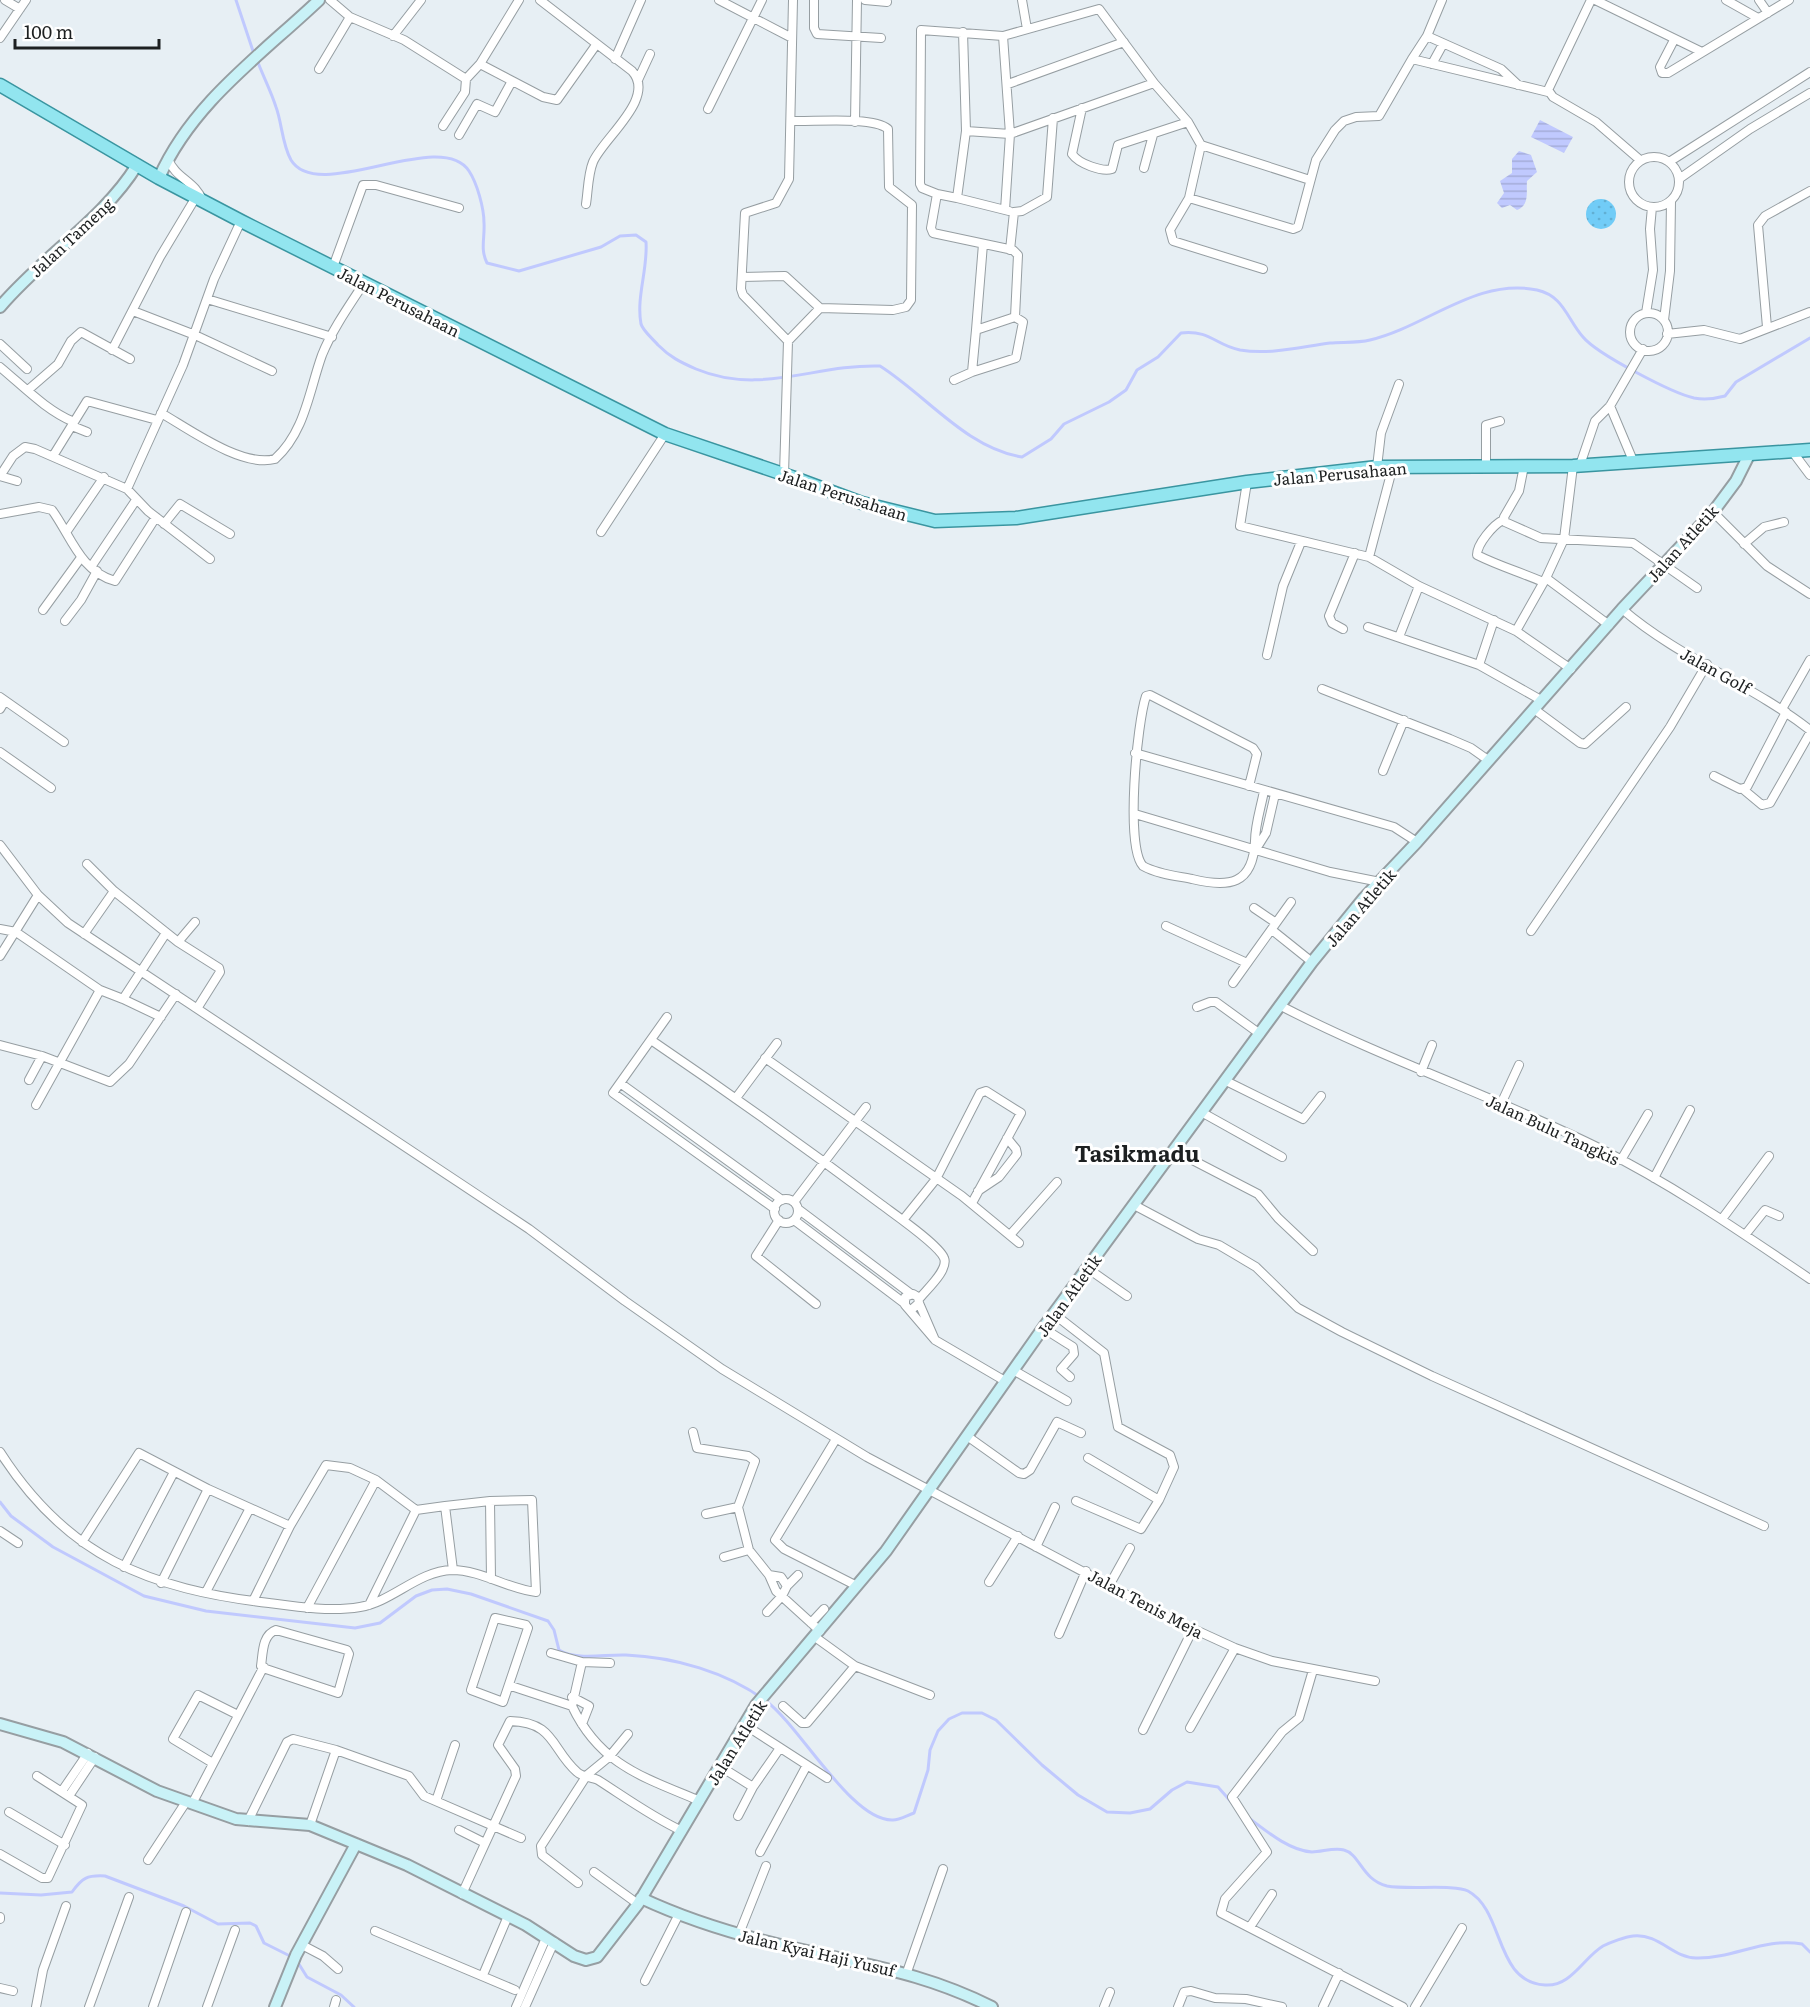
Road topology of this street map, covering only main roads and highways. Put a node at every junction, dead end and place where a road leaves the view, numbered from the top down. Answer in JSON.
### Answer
{"nodes":[{"id":1,"x":0,"y":85,"type":"edge"},
{"id":2,"x":1810,"y":450,"type":"edge"}],
"edges":[{"from":1,"to":2,"type":"main road","name":"Jalan Perusahaan"}]}
